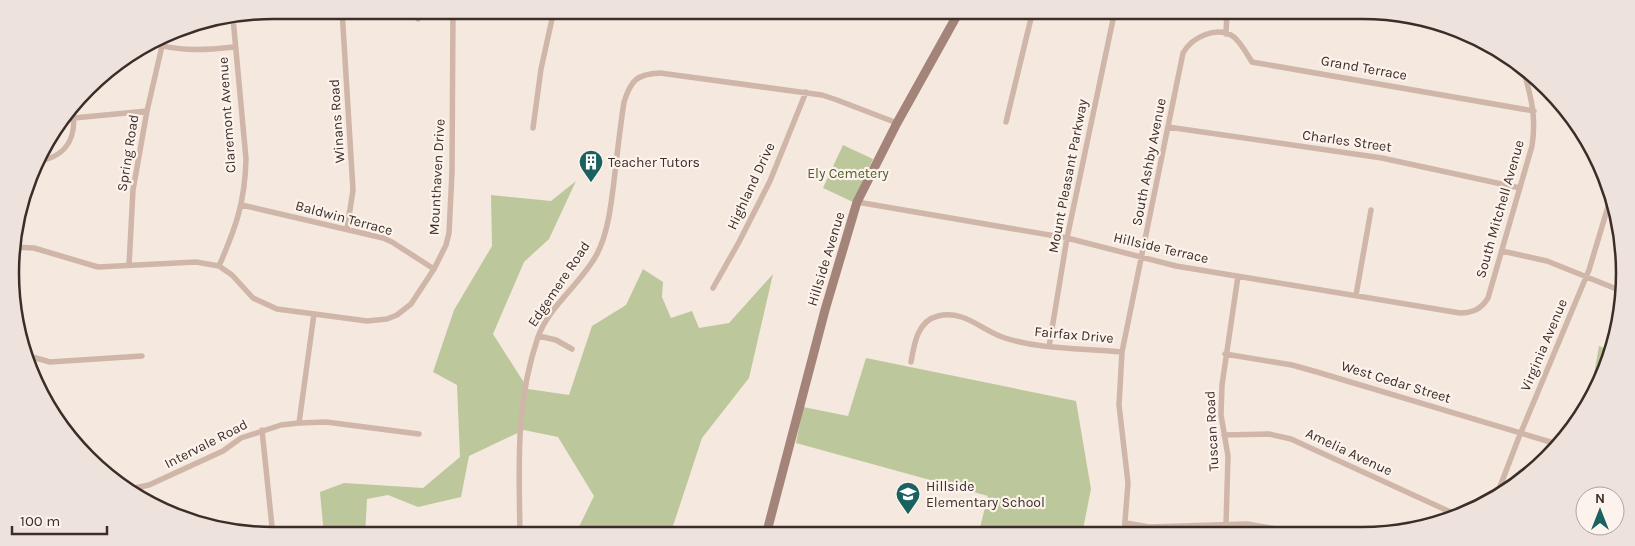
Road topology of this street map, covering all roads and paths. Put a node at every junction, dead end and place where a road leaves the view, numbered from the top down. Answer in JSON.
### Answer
{"nodes":[{"id":1,"x":343,"y":19,"type":"edge"},
{"id":2,"x":453,"y":19,"type":"edge"},
{"id":3,"x":552,"y":19,"type":"edge"},
{"id":4,"x":955,"y":19,"type":"edge"},
{"id":5,"x":1031,"y":19,"type":"edge"},
{"id":6,"x":1113,"y":19,"type":"edge"},
{"id":7,"x":1227,"y":19,"type":"edge"},
{"id":8,"x":233,"y":22,"type":"edge"},
{"id":9,"x":1226,"y":34,"type":"junction"},
{"id":10,"x":162,"y":46,"type":"joint"},
{"id":11,"x":235,"y":48,"type":"junction"},
{"id":12,"x":1526,"y":78,"type":"edge"},
{"id":13,"x":806,"y":92,"type":"junction"},
{"id":14,"x":147,"y":111,"type":"junction"},
{"id":15,"x":1534,"y":111,"type":"junction"},
{"id":16,"x":74,"y":115,"type":"edge"},
{"id":17,"x":74,"y":118,"type":"junction"},
{"id":18,"x":1006,"y":122,"type":"dead end"},
{"id":19,"x":897,"y":123,"type":"junction"},
{"id":20,"x":1168,"y":127,"type":"junction"},
{"id":21,"x":534,"y":128,"type":"dead end"},
{"id":22,"x":46,"y":160,"type":"edge"},
{"id":23,"x":1520,"y":188,"type":"junction"},
{"id":24,"x":857,"y":202,"type":"junction"},
{"id":25,"x":242,"y":205,"type":"junction"},
{"id":26,"x":1608,"y":207,"type":"edge"},
{"id":27,"x":1371,"y":210,"type":"dead end"},
{"id":28,"x":347,"y":229,"type":"junction"},
{"id":29,"x":1067,"y":238,"type":"junction"},
{"id":30,"x":20,"y":247,"type":"edge"},
{"id":31,"x":1502,"y":251,"type":"junction"},
{"id":32,"x":1142,"y":258,"type":"junction"},
{"id":33,"x":130,"y":265,"type":"junction"},
{"id":34,"x":219,"y":266,"type":"junction"},
{"id":35,"x":434,"y":269,"type":"junction"},
{"id":36,"x":1238,"y":276,"type":"junction"},
{"id":37,"x":1586,"y":276,"type":"junction"},
{"id":38,"x":713,"y":288,"type":"dead end"},
{"id":39,"x":1616,"y":289,"type":"edge"},
{"id":40,"x":1356,"y":295,"type":"junction"},
{"id":41,"x":1460,"y":313,"type":"joint"},
{"id":42,"x":314,"y":314,"type":"junction"},
{"id":43,"x":539,"y":336,"type":"junction"},
{"id":44,"x":1049,"y":347,"type":"junction"},
{"id":45,"x":572,"y":349,"type":"dead end"},
{"id":46,"x":1122,"y":352,"type":"junction"},
{"id":47,"x":1225,"y":354,"type":"junction"},
{"id":48,"x":142,"y":356,"type":"dead end"},
{"id":49,"x":33,"y":357,"type":"edge"},
{"id":50,"x":910,"y":362,"type":"dead end"},
{"id":51,"x":299,"y":423,"type":"junction"},
{"id":52,"x":262,"y":430,"type":"junction"},
{"id":53,"x":1521,"y":432,"type":"junction"},
{"id":54,"x":418,"y":434,"type":"dead end"},
{"id":55,"x":1224,"y":435,"type":"junction"},
{"id":56,"x":1552,"y":442,"type":"edge"},
{"id":57,"x":1500,"y":486,"type":"edge"},
{"id":58,"x":137,"y":487,"type":"edge"},
{"id":59,"x":1450,"y":511,"type":"edge"},
{"id":60,"x":1126,"y":523,"type":"junction"},
{"id":61,"x":1226,"y":524,"type":"junction"},
{"id":62,"x":272,"y":527,"type":"edge"},
{"id":63,"x":520,"y":527,"type":"edge"},
{"id":64,"x":768,"y":527,"type":"edge"},
{"id":65,"x":1125,"y":527,"type":"edge"},
{"id":66,"x":1144,"y":527,"type":"edge"},
{"id":67,"x":1168,"y":527,"type":"edge"},
{"id":68,"x":1261,"y":527,"type":"edge"}],
"edges":[{"from":1,"to":28,"type":"street","name":"Winans Road"},
{"from":2,"to":35,"type":"street","name":"Mounthaven Drive"},
{"from":3,"to":21,"type":"street"},
{"from":4,"to":19,"type":"street","name":"Hillside Avenue"},
{"from":5,"to":18,"type":"street"},
{"from":6,"to":29,"type":"street","name":"Mount Pleasant Parkway"},
{"from":7,"to":9,"type":"street"},
{"from":8,"to":11,"type":"street","name":"Claremont Avenue"},
{"from":9,"to":15,"type":"street","name":"Grand Terrace"},
{"from":9,"to":20,"type":"street","name":"South Ashby Avenue"},
{"from":10,"to":11,"type":"street"},
{"from":10,"to":14,"type":"street","name":"Spring Road"},
{"from":11,"to":25,"type":"street","name":"Claremont Avenue"},
{"from":12,"to":15,"type":"street","name":"South Mitchell Avenue"},
{"from":13,"to":19,"type":"street","name":"Edgemere Road"},
{"from":13,"to":38,"type":"street","name":"Highland Drive"},
{"from":13,"to":43,"type":"street","name":"Edgemere Road"},
{"from":14,"to":17,"type":"street"},
{"from":14,"to":33,"type":"street","name":"Spring Road"},
{"from":15,"to":23,"type":"street","name":"South Mitchell Avenue"},
{"from":16,"to":17,"type":"street"},
{"from":17,"to":22,"type":"street"},
{"from":19,"to":24,"type":"street","name":"Hillside Avenue"},
{"from":20,"to":23,"type":"street","name":"Charles Street"},
{"from":20,"to":32,"type":"street","name":"South Ashby Avenue"},
{"from":23,"to":31,"type":"street","name":"South Mitchell Avenue"},
{"from":24,"to":29,"type":"street","name":"Hillside Terrace"},
{"from":24,"to":64,"type":"street","name":"Hillside Avenue"},
{"from":25,"to":28,"type":"street","name":"Baldwin Terrace"},
{"from":25,"to":34,"type":"street","name":"Claremont Avenue"},
{"from":26,"to":37,"type":"street","name":"Virginia Avenue"},
{"from":27,"to":40,"type":"street"},
{"from":28,"to":35,"type":"street","name":"Baldwin Terrace"},
{"from":29,"to":32,"type":"street","name":"Hillside Terrace"},
{"from":29,"to":44,"type":"street","name":"Mount Pleasant Parkway"},
{"from":30,"to":33,"type":"street"},
{"from":31,"to":37,"type":"street"},
{"from":31,"to":41,"type":"street","name":"South Mitchell Avenue"},
{"from":32,"to":36,"type":"street","name":"Hillside Terrace"},
{"from":32,"to":46,"type":"street","name":"South Ashby Avenue"},
{"from":33,"to":34,"type":"street"},
{"from":34,"to":42,"type":"street","name":"Mounthaven Drive"},
{"from":35,"to":42,"type":"street","name":"Mounthaven Drive"},
{"from":36,"to":40,"type":"street","name":"Hillside Terrace"},
{"from":36,"to":47,"type":"street","name":"Tuscan Road"},
{"from":37,"to":39,"type":"street"},
{"from":37,"to":53,"type":"street","name":"Virginia Avenue"},
{"from":40,"to":41,"type":"street","name":"Hillside Terrace"},
{"from":42,"to":51,"type":"street"},
{"from":43,"to":45,"type":"street"},
{"from":43,"to":63,"type":"street","name":"Edgemere Road"},
{"from":44,"to":46,"type":"street","name":"Fairfax Drive"},
{"from":44,"to":50,"type":"street","name":"Fairfax Drive"},
{"from":46,"to":60,"type":"street","name":"South Ashby Avenue"},
{"from":47,"to":53,"type":"street","name":"West Cedar Street"},
{"from":47,"to":55,"type":"street","name":"Tuscan Road"},
{"from":48,"to":49,"type":"street"},
{"from":51,"to":52,"type":"street","name":"Intervale Road"},
{"from":51,"to":54,"type":"street","name":"Intervale Road"},
{"from":52,"to":58,"type":"street","name":"Intervale Road"},
{"from":52,"to":62,"type":"street"},
{"from":53,"to":56,"type":"street","name":"West Cedar Street"},
{"from":53,"to":57,"type":"street","name":"Virginia Avenue"},
{"from":55,"to":59,"type":"street","name":"Amelia Avenue"},
{"from":55,"to":61,"type":"street","name":"Tuscan Road"},
{"from":60,"to":65,"type":"street","name":"South Ashby Avenue"},
{"from":60,"to":66,"type":"street"},
{"from":61,"to":67,"type":"street"},
{"from":61,"to":68,"type":"street"}]}
